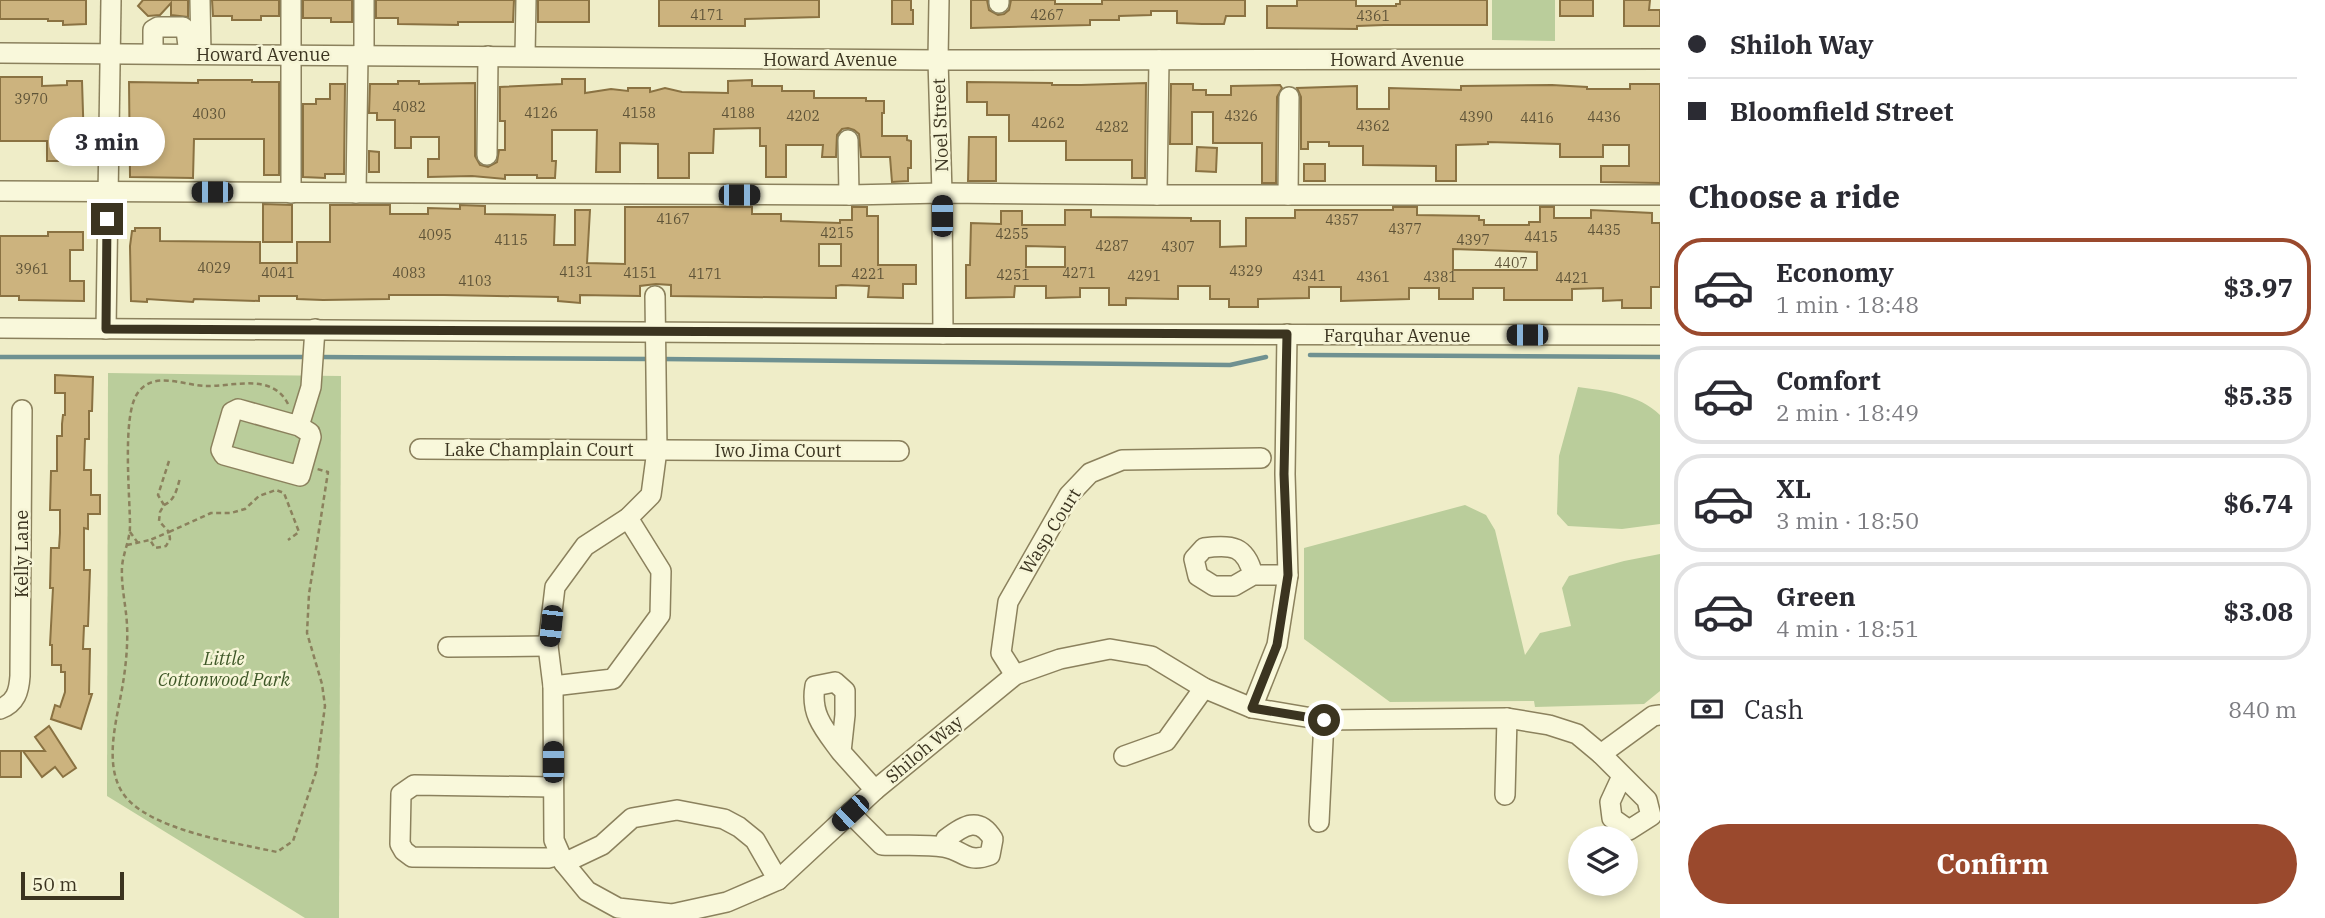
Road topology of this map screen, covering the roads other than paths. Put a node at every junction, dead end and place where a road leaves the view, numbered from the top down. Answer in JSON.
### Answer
{"nodes":[{"id":1,"x":111,"y":0,"type":"edge"},
{"id":2,"x":201,"y":0,"type":"edge"},
{"id":3,"x":291,"y":0,"type":"edge"},
{"id":4,"x":365,"y":0,"type":"edge"},
{"id":5,"x":526,"y":0,"type":"edge"},
{"id":6,"x":939,"y":0,"type":"edge"},
{"id":7,"x":0,"y":53,"type":"edge"},
{"id":8,"x":111,"y":53,"type":"junction"},
{"id":9,"x":153,"y":53,"type":"junction"},
{"id":10,"x":195,"y":54,"type":"junction"},
{"id":11,"x":290,"y":55,"type":"junction"},
{"id":12,"x":361,"y":55,"type":"junction"},
{"id":13,"x":488,"y":56,"type":"junction"},
{"id":14,"x":525,"y":57,"type":"junction"},
{"id":15,"x":1660,"y":59,"type":"edge"},
{"id":16,"x":938,"y":60,"type":"junction"},
{"id":17,"x":1159,"y":60,"type":"junction"},
{"id":18,"x":1289,"y":97,"type":"dead end"},
{"id":19,"x":848,"y":140,"type":"dead end"},
{"id":20,"x":487,"y":155,"type":"dead end"},
{"id":21,"x":0,"y":191,"type":"edge"},
{"id":22,"x":107,"y":192,"type":"junction"},
{"id":23,"x":291,"y":192,"type":"junction"},
{"id":24,"x":356,"y":193,"type":"junction"},
{"id":25,"x":942,"y":193,"type":"junction"},
{"id":26,"x":849,"y":195,"type":"junction"},
{"id":27,"x":1157,"y":195,"type":"junction"},
{"id":28,"x":1288,"y":195,"type":"junction"},
{"id":29,"x":1660,"y":195,"type":"edge"},
{"id":30,"x":655,"y":296,"type":"dead end"},
{"id":31,"x":0,"y":328,"type":"edge"},
{"id":32,"x":106,"y":329,"type":"junction"},
{"id":33,"x":315,"y":329,"type":"junction"},
{"id":34,"x":656,"y":332,"type":"junction"},
{"id":35,"x":943,"y":334,"type":"junction"},
{"id":36,"x":1287,"y":334,"type":"junction"},
{"id":37,"x":1660,"y":335,"type":"edge"},
{"id":38,"x":22,"y":410,"type":"dead end"},
{"id":39,"x":295,"y":419,"type":"junction"},
{"id":40,"x":420,"y":449,"type":"dead end"},
{"id":41,"x":657,"y":450,"type":"junction"},
{"id":42,"x":899,"y":451,"type":"dead end"},
{"id":43,"x":1261,"y":458,"type":"dead end"},
{"id":44,"x":628,"y":518,"type":"junction"},
{"id":45,"x":1253,"y":575,"type":"dead end"},
{"id":46,"x":1288,"y":575,"type":"junction"},
{"id":47,"x":548,"y":646,"type":"junction"},
{"id":48,"x":448,"y":647,"type":"dead end"},
{"id":49,"x":1015,"y":675,"type":"junction"},
{"id":50,"x":553,"y":686,"type":"junction"},
{"id":51,"x":1204,"y":688,"type":"junction"},
{"id":52,"x":14,"y":704,"type":"edge"},
{"id":53,"x":1252,"y":708,"type":"junction"},
{"id":54,"x":1660,"y":715,"type":"edge"},
{"id":55,"x":1507,"y":718,"type":"junction"},
{"id":56,"x":1324,"y":720,"type":"junction"},
{"id":57,"x":841,"y":752,"type":"dead end"},
{"id":58,"x":1601,"y":754,"type":"junction"},
{"id":59,"x":1124,"y":756,"type":"dead end"},
{"id":60,"x":1622,"y":776,"type":"dead end"},
{"id":61,"x":553,"y":787,"type":"junction"},
{"id":62,"x":875,"y":790,"type":"junction"},
{"id":63,"x":1505,"y":795,"type":"dead end"},
{"id":64,"x":850,"y":813,"type":"junction"},
{"id":65,"x":1319,"y":822,"type":"dead end"},
{"id":66,"x":947,"y":847,"type":"dead end"},
{"id":67,"x":562,"y":859,"type":"junction"},
{"id":68,"x":778,"y":880,"type":"junction"}],
"edges":[{"from":1,"to":8,"type":"street"},
{"from":2,"to":10,"type":"street"},
{"from":3,"to":11,"type":"street"},
{"from":4,"to":12,"type":"street"},
{"from":5,"to":14,"type":"street"},
{"from":6,"to":16,"type":"street","name":"Noel Street"},
{"from":7,"to":8,"type":"street","name":"Howard Avenue"},
{"from":8,"to":9,"type":"street","name":"Howard Avenue"},
{"from":8,"to":22,"type":"street"},
{"from":9,"to":10,"type":"street","name":"Howard Avenue"},
{"from":9,"to":10,"type":"street"},
{"from":10,"to":11,"type":"street","name":"Howard Avenue"},
{"from":11,"to":12,"type":"street","name":"Howard Avenue"},
{"from":11,"to":23,"type":"street"},
{"from":12,"to":13,"type":"street","name":"Howard Avenue"},
{"from":12,"to":24,"type":"street"},
{"from":13,"to":14,"type":"street","name":"Howard Avenue"},
{"from":13,"to":20,"type":"street"},
{"from":14,"to":16,"type":"street","name":"Howard Avenue"},
{"from":15,"to":17,"type":"street","name":"Howard Avenue"},
{"from":16,"to":17,"type":"street","name":"Howard Avenue"},
{"from":16,"to":25,"type":"street","name":"Noel Street"},
{"from":17,"to":27,"type":"street"},
{"from":18,"to":28,"type":"street"},
{"from":19,"to":26,"type":"street"},
{"from":21,"to":22,"type":"street"},
{"from":22,"to":23,"type":"street"},
{"from":22,"to":32,"type":"street"},
{"from":23,"to":24,"type":"street"},
{"from":24,"to":26,"type":"street"},
{"from":25,"to":26,"type":"street"},
{"from":25,"to":27,"type":"street"},
{"from":25,"to":35,"type":"street","name":"Noel Street"},
{"from":27,"to":28,"type":"street"},
{"from":28,"to":29,"type":"street"},
{"from":30,"to":34,"type":"street","name":"Shiloh Way"},
{"from":31,"to":32,"type":"street","name":"Farquhar Avenue"},
{"from":32,"to":33,"type":"street","name":"Farquhar Avenue"},
{"from":33,"to":34,"type":"street","name":"Farquhar Avenue"},
{"from":33,"to":39,"type":"street"},
{"from":34,"to":35,"type":"street","name":"Farquhar Avenue"},
{"from":34,"to":41,"type":"street","name":"Shiloh Way"},
{"from":35,"to":36,"type":"street","name":"Farquhar Avenue"},
{"from":36,"to":37,"type":"street","name":"Farquhar Avenue"},
{"from":36,"to":46,"type":"street"},
{"from":38,"to":52,"type":"street","name":"Kelly Lane"},
{"from":39,"to":39,"type":"street"},
{"from":40,"to":41,"type":"street","name":"Lake Champlain Court"},
{"from":41,"to":42,"type":"street","name":"Iwo Jima Court"},
{"from":41,"to":44,"type":"street","name":"Shiloh Way"},
{"from":43,"to":49,"type":"street","name":"Wasp Court"},
{"from":44,"to":47,"type":"street","name":"Shiloh Way"},
{"from":44,"to":50,"type":"street"},
{"from":45,"to":46,"type":"street"},
{"from":46,"to":53,"type":"street"},
{"from":47,"to":48,"type":"street"},
{"from":47,"to":50,"type":"street","name":"Shiloh Way"},
{"from":49,"to":51,"type":"street","name":"Shiloh Way"},
{"from":49,"to":62,"type":"street","name":"Shiloh Way"},
{"from":50,"to":61,"type":"street","name":"Shiloh Way"},
{"from":51,"to":53,"type":"street","name":"Shiloh Way"},
{"from":51,"to":59,"type":"street"},
{"from":53,"to":56,"type":"street","name":"Shiloh Way"},
{"from":54,"to":58,"type":"street"},
{"from":55,"to":56,"type":"street","name":"Shiloh Way"},
{"from":55,"to":58,"type":"street","name":"Shiloh Way"},
{"from":55,"to":63,"type":"street"},
{"from":56,"to":65,"type":"street"},
{"from":57,"to":62,"type":"street"},
{"from":58,"to":60,"type":"street","name":"Shiloh Way"},
{"from":61,"to":67,"type":"street","name":"Shiloh Way"},
{"from":61,"to":67,"type":"street"},
{"from":62,"to":64,"type":"street","name":"Shiloh Way"},
{"from":64,"to":66,"type":"street"},
{"from":64,"to":68,"type":"street","name":"Shiloh Way"},
{"from":67,"to":68,"type":"street","name":"Shiloh Way"},
{"from":67,"to":68,"type":"street"}]}
